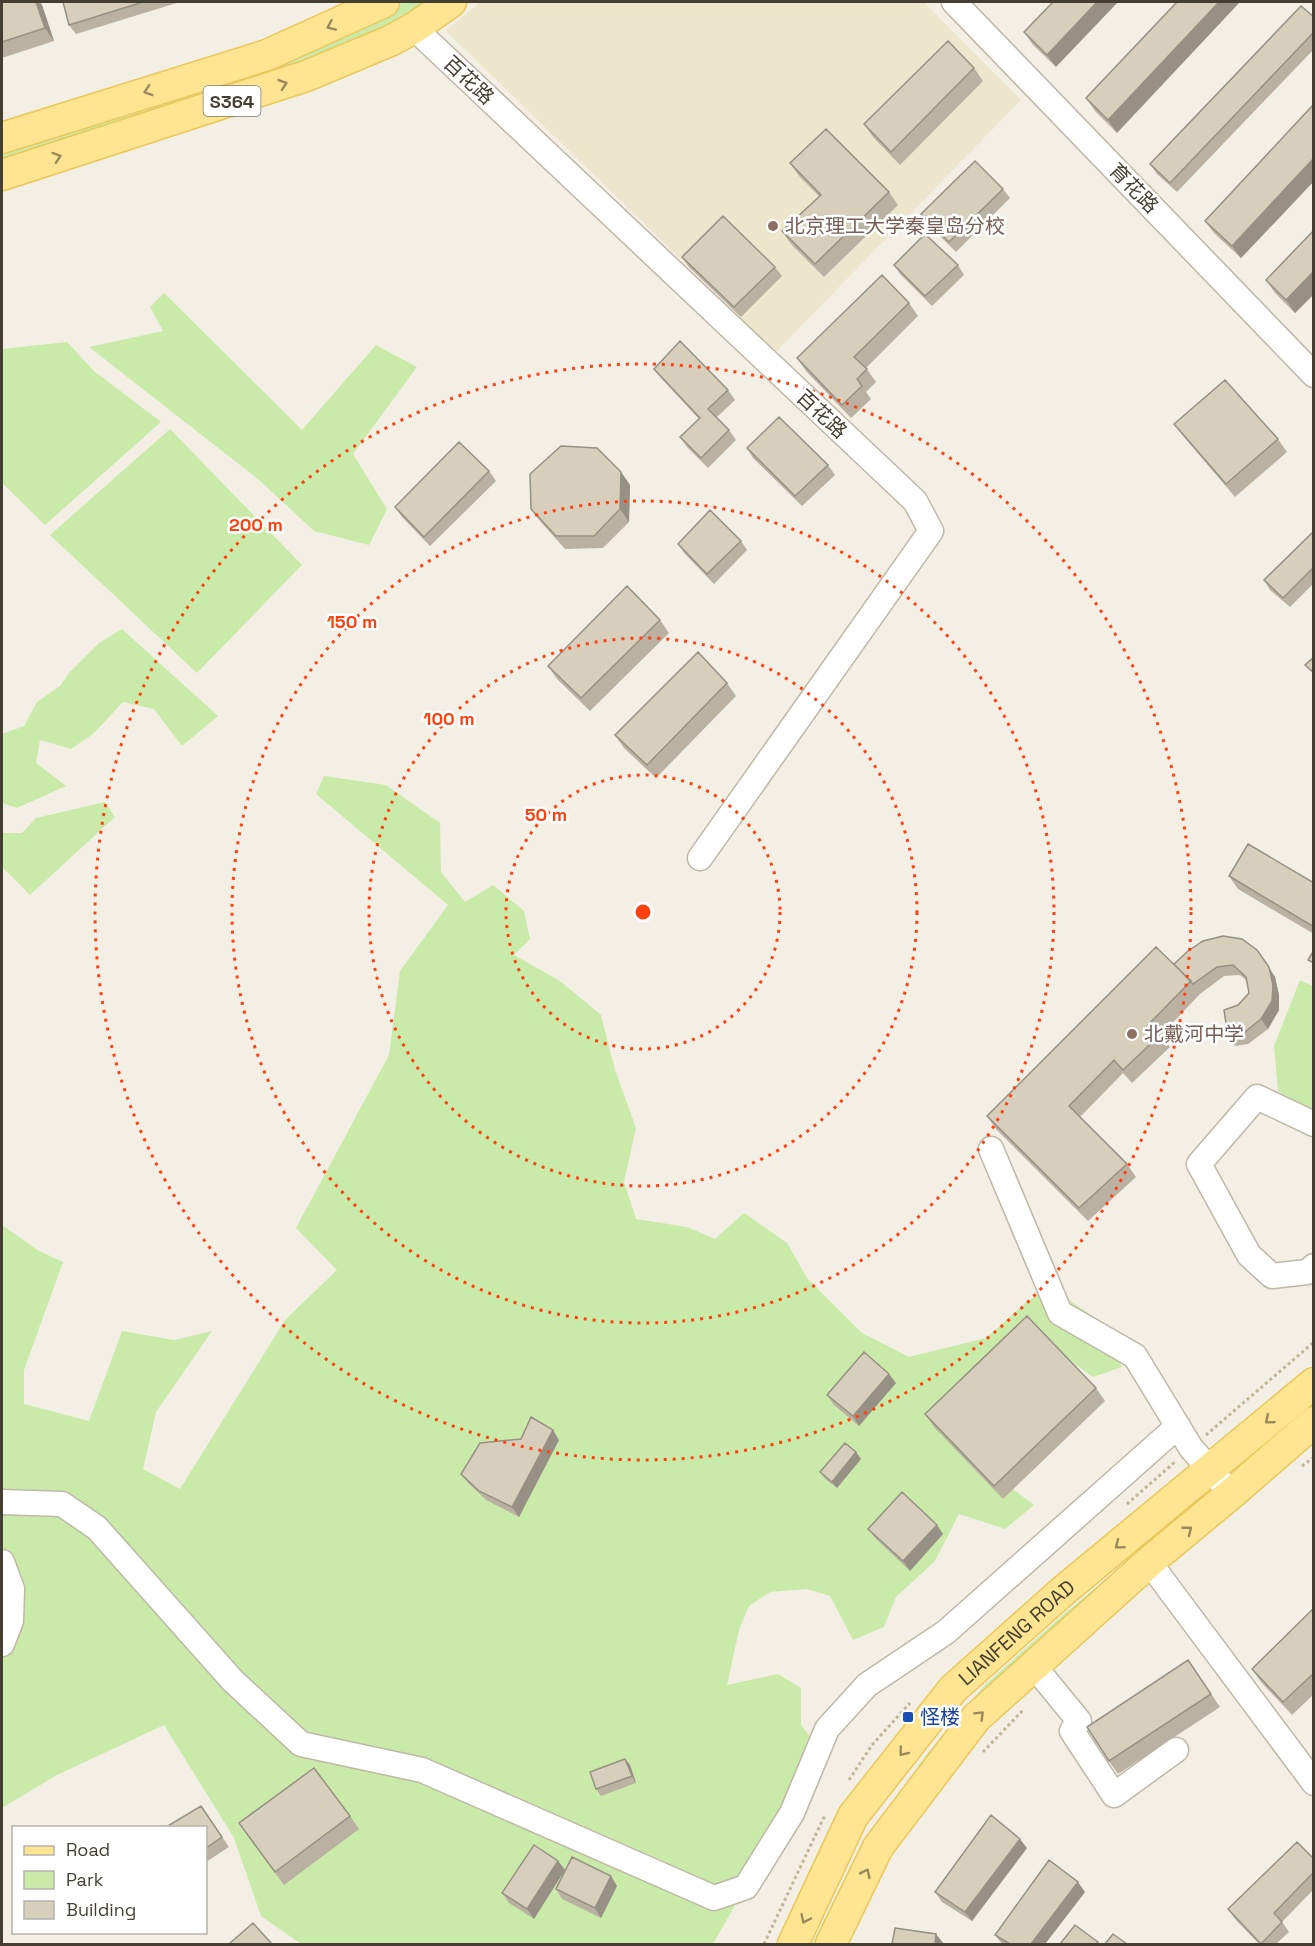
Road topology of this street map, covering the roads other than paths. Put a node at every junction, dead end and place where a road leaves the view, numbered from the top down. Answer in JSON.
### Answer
{"nodes":[{"id":1,"x":384,"y":2,"type":"edge"},
{"id":2,"x":451,"y":2,"type":"edge"},
{"id":3,"x":954,"y":2,"type":"edge"},
{"id":4,"x":414,"y":28,"type":"junction"},
{"id":5,"x":2,"y":138,"type":"edge"},
{"id":6,"x":2,"y":175,"type":"edge"},
{"id":7,"x":1314,"y":375,"type":"edge"},
{"id":8,"x":700,"y":858,"type":"dead end"},
{"id":9,"x":1314,"y":1124,"type":"edge"},
{"id":10,"x":991,"y":1149,"type":"dead end"},
{"id":11,"x":1314,"y":1266,"type":"edge"},
{"id":12,"x":1314,"y":1383,"type":"edge"},
{"id":13,"x":1314,"y":1422,"type":"edge"},
{"id":14,"x":1178,"y":1426,"type":"junction"},
{"id":15,"x":1210,"y":1470,"type":"junction"},
{"id":16,"x":1231,"y":1494,"type":"junction"},
{"id":17,"x":2,"y":1502,"type":"edge"},
{"id":18,"x":2,"y":1562,"type":"edge"},
{"id":19,"x":1149,"y":1562,"type":"junction"},
{"id":20,"x":2,"y":1644,"type":"edge"},
{"id":21,"x":1034,"y":1666,"type":"junction"},
{"id":22,"x":1176,"y":1750,"type":"dead end"},
{"id":23,"x":1314,"y":1783,"type":"edge"},
{"id":24,"x":793,"y":1944,"type":"edge"},
{"id":25,"x":831,"y":1944,"type":"edge"}],
"edges":[{"from":1,"to":5,"type":"main road","number":"S364","one_way":true},
{"from":2,"to":4,"type":"main road","number":"S364"},
{"from":3,"to":7,"type":"street","name":"育花路"},
{"from":6,"to":4,"type":"main road","number":"S364","one_way":true},
{"from":4,"to":8,"type":"street","name":"百花路"},
{"from":9,"to":11,"type":"street"},
{"from":10,"to":14,"type":"street"},
{"from":12,"to":15,"type":"main road","name":"LIANFENG ROAD","one_way":true},
{"from":13,"to":16,"type":"main road","name":"LIANFENG ROAD"},
{"from":14,"to":15,"type":"street"},
{"from":14,"to":17,"type":"street"},
{"from":15,"to":16,"type":"street"},
{"from":15,"to":24,"type":"main road","name":"LIANFENG ROAD","one_way":true},
{"from":19,"to":16,"type":"main road","name":"LIANFENG ROAD","one_way":true},
{"from":18,"to":20,"type":"street"},
{"from":19,"to":21,"type":"main road","name":"LIANFENG ROAD"},
{"from":19,"to":23,"type":"street"},
{"from":21,"to":22,"type":"street"},
{"from":25,"to":21,"type":"main road","name":"LIANFENG ROAD","one_way":true}]}
